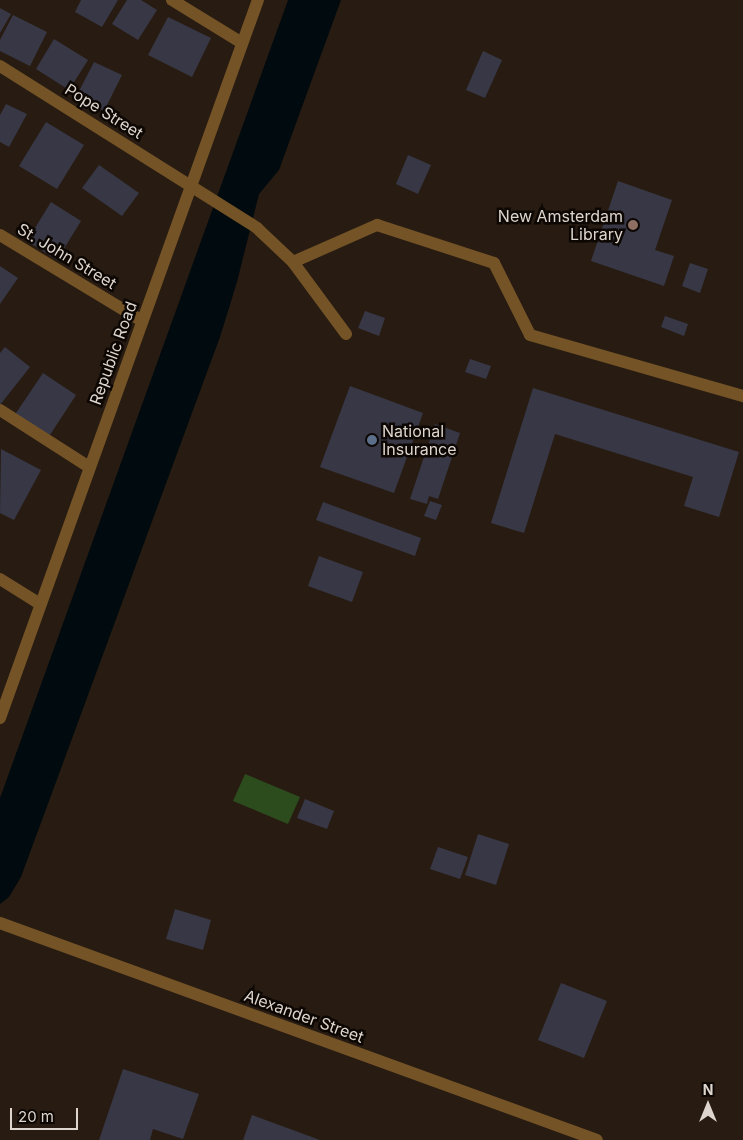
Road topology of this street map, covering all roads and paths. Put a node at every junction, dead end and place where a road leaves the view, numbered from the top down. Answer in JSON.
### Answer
{"nodes":[{"id":1,"x":172,"y":0,"type":"edge"},
{"id":2,"x":258,"y":0,"type":"edge"},
{"id":3,"x":242,"y":43,"type":"junction"},
{"id":4,"x":0,"y":66,"type":"edge"},
{"id":5,"x":191,"y":185,"type":"junction"},
{"id":6,"x":0,"y":235,"type":"edge"},
{"id":7,"x":293,"y":262,"type":"junction"},
{"id":8,"x":142,"y":320,"type":"junction"},
{"id":9,"x":346,"y":334,"type":"dead end"},
{"id":10,"x":743,"y":396,"type":"edge"},
{"id":11,"x":0,"y":410,"type":"edge"},
{"id":12,"x":89,"y":467,"type":"junction"},
{"id":13,"x":0,"y":579,"type":"edge"},
{"id":14,"x":40,"y":604,"type":"junction"},
{"id":15,"x":0,"y":718,"type":"edge"},
{"id":16,"x":0,"y":923,"type":"edge"},
{"id":17,"x":598,"y":1140,"type":"edge"}],
"edges":[{"from":1,"to":3,"type":"street"},
{"from":2,"to":3,"type":"street","name":"Republic Road"},
{"from":3,"to":5,"type":"street","name":"Republic Road"},
{"from":4,"to":5,"type":"street","name":"Pope Street"},
{"from":5,"to":7,"type":"street","name":"Pope Street"},
{"from":5,"to":8,"type":"street","name":"Republic Road"},
{"from":6,"to":8,"type":"street","name":"St. John Street"},
{"from":7,"to":9,"type":"street","name":"Pope Street"},
{"from":7,"to":10,"type":"street"},
{"from":8,"to":12,"type":"street","name":"Republic Road"},
{"from":11,"to":12,"type":"street"},
{"from":12,"to":14,"type":"street","name":"Republic Road"},
{"from":13,"to":14,"type":"street"},
{"from":14,"to":15,"type":"street","name":"Republic Road"},
{"from":16,"to":17,"type":"street","name":"Alexander Street"}]}
